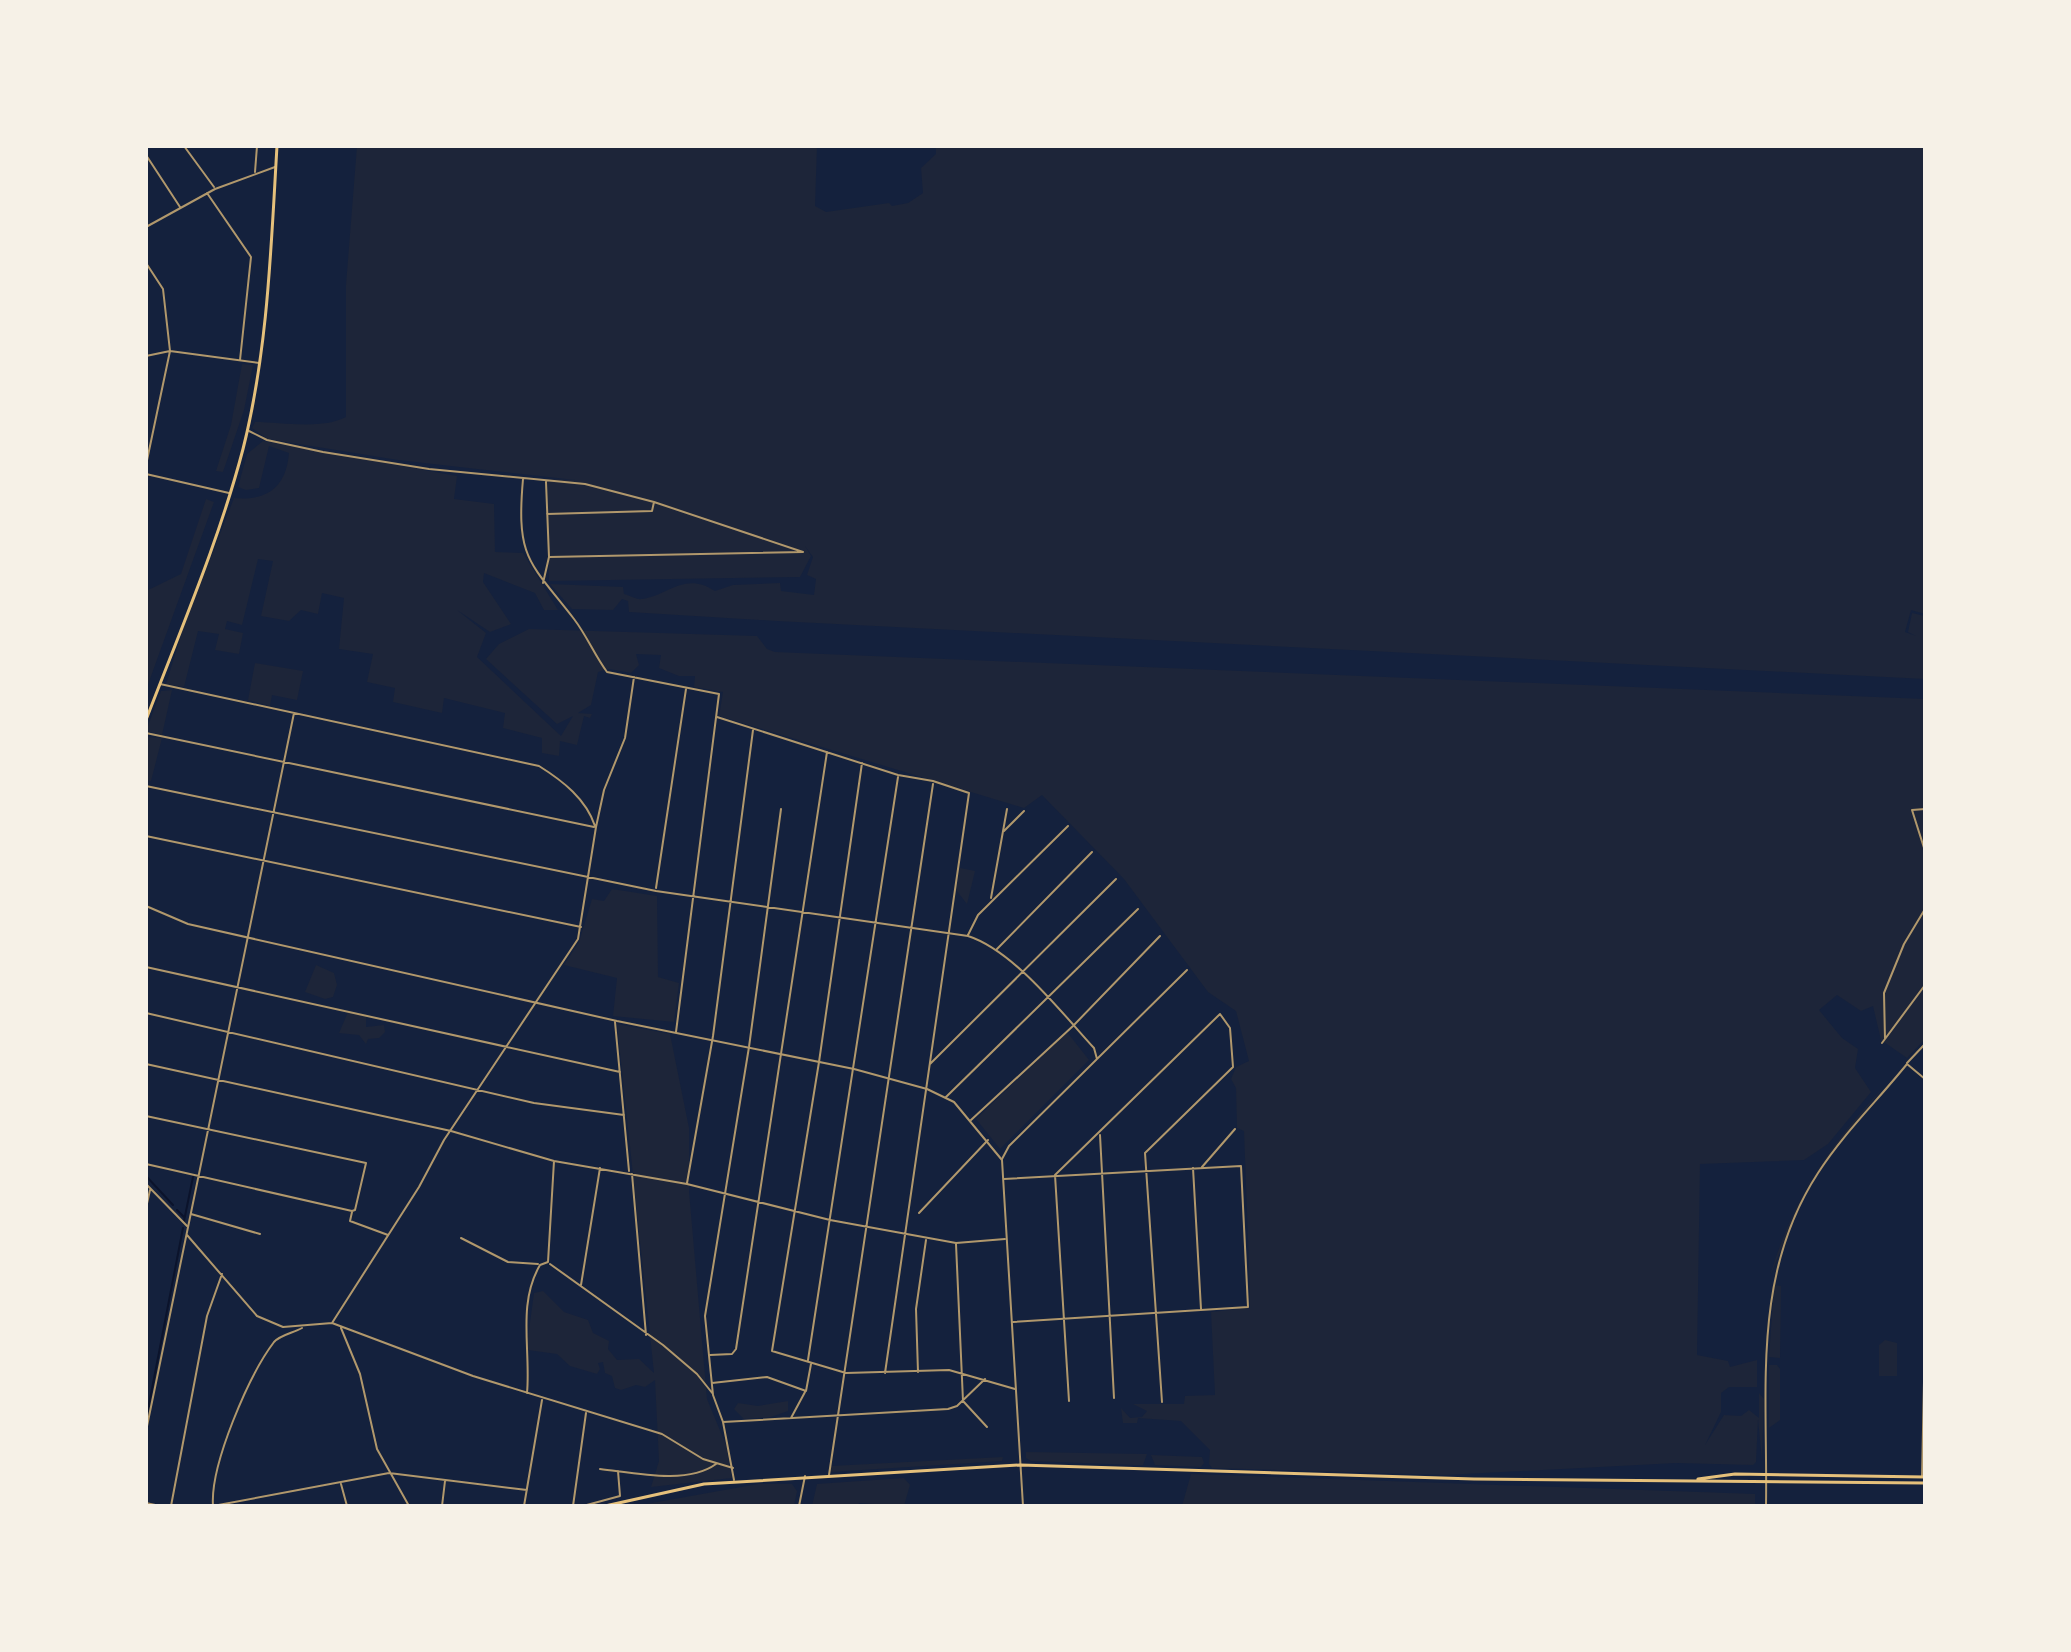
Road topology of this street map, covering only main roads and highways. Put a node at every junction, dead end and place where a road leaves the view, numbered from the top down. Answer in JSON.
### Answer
{"nodes":[{"id":1,"x":277,"y":146,"type":"edge"},
{"id":2,"x":146,"y":720,"type":"edge"},
{"id":3,"x":1924,"y":1477,"type":"edge"},
{"id":4,"x":1690,"y":1481,"type":"junction"},
{"id":5,"x":1923,"y":1483,"type":"edge"},
{"id":6,"x":605,"y":1506,"type":"edge"}],
"edges":[{"from":1,"to":2,"type":"main road"},
{"from":3,"to":4,"type":"main road"},
{"from":4,"to":5,"type":"main road"},
{"from":4,"to":6,"type":"main road"}]}
